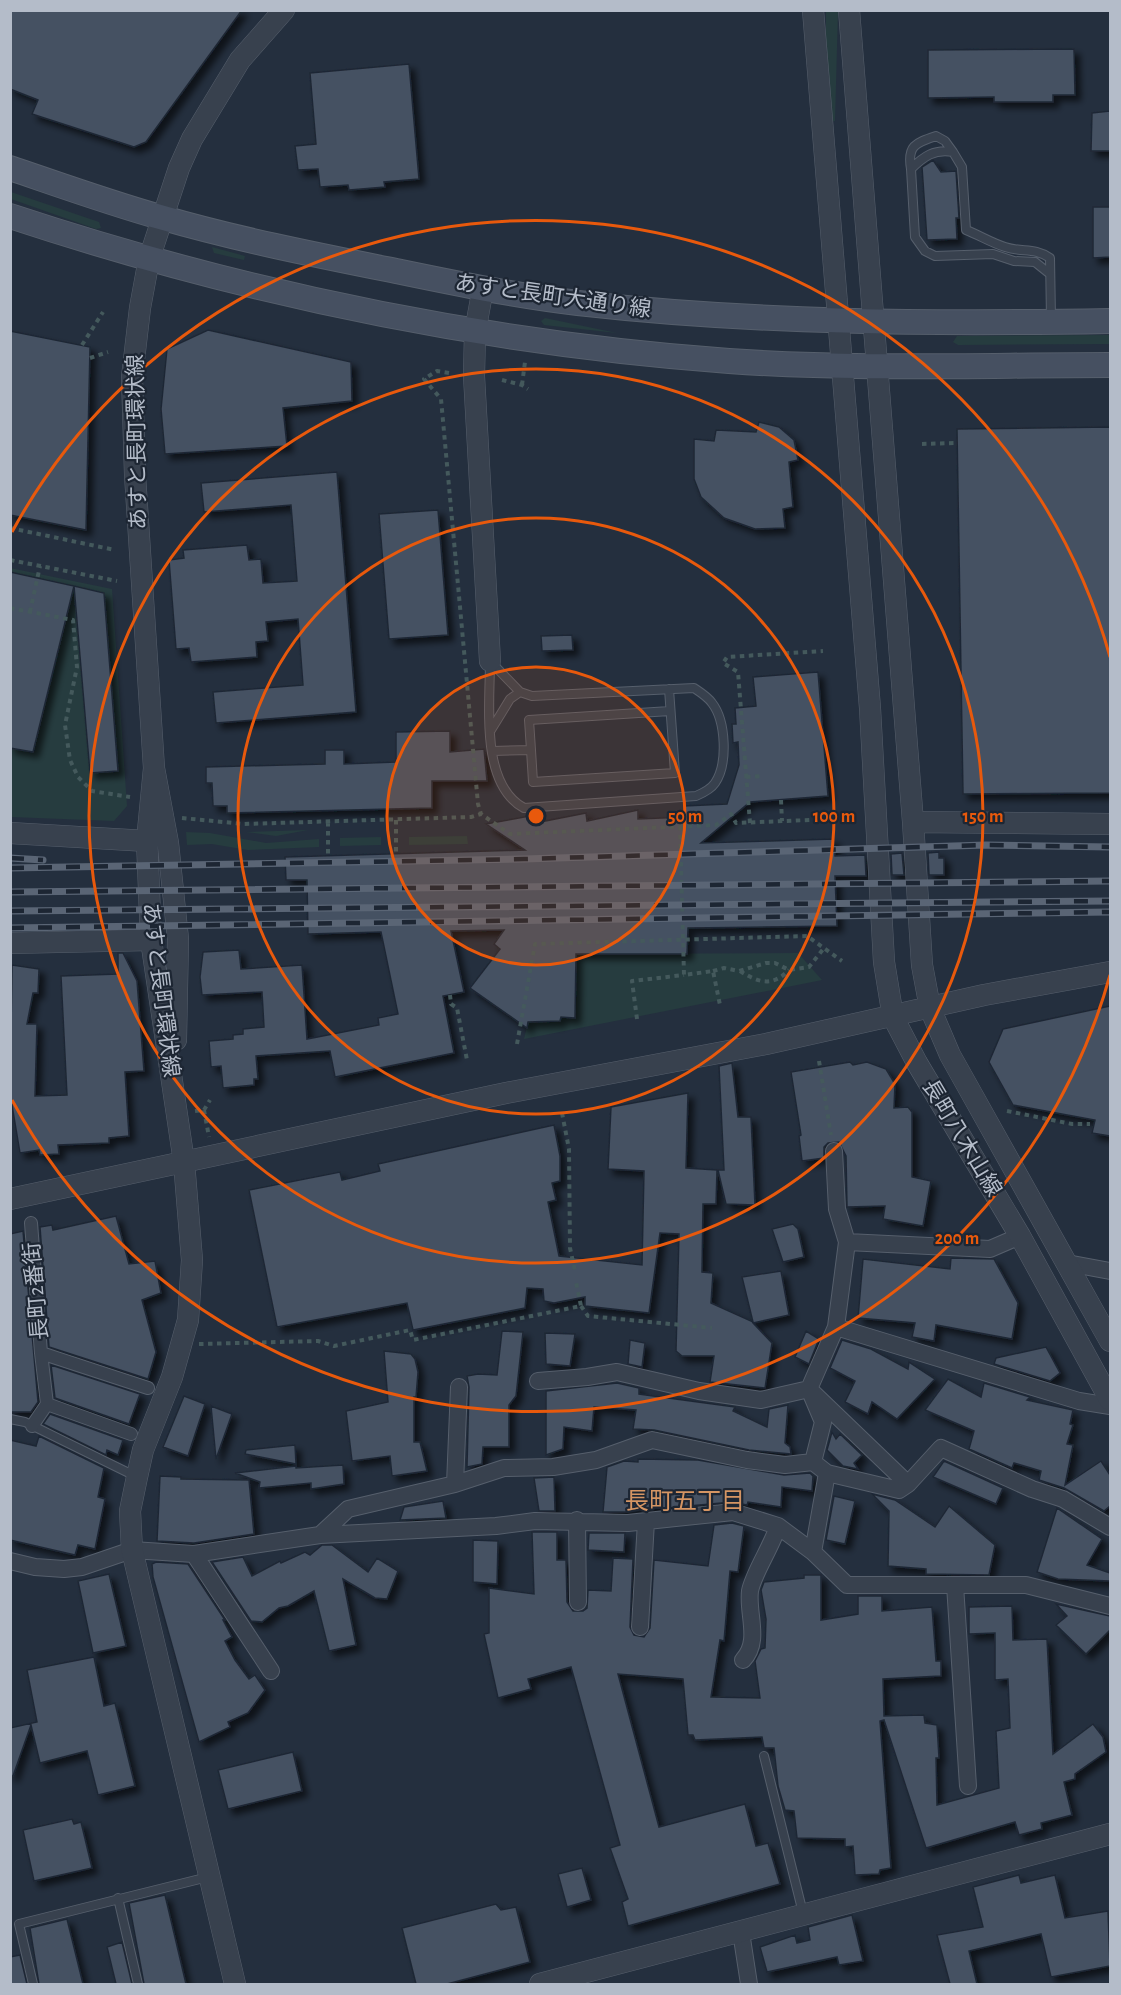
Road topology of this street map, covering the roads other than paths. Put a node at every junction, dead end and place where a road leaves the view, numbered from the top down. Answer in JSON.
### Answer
{"nodes":[{"id":1,"x":284,"y":10,"type":"edge"},
{"id":2,"x":813,"y":10,"type":"edge"},
{"id":3,"x":849,"y":10,"type":"edge"},
{"id":4,"x":953,"y":152,"type":"junction"},
{"id":5,"x":10,"y":168,"type":"edge"},
{"id":6,"x":911,"y":169,"type":"junction"},
{"id":7,"x":10,"y":216,"type":"edge"},
{"id":8,"x":161,"y":217,"type":"junction"},
{"id":9,"x":149,"y":260,"type":"junction"},
{"id":10,"x":1050,"y":274,"type":"junction"},
{"id":11,"x":483,"y":288,"type":"junction"},
{"id":12,"x":839,"y":320,"type":"junction"},
{"id":13,"x":873,"y":321,"type":"junction"},
{"id":14,"x":1110,"y":321,"type":"edge"},
{"id":15,"x":1051,"y":322,"type":"junction"},
{"id":16,"x":475,"y":332,"type":"junction"},
{"id":17,"x":1110,"y":365,"type":"edge"},
{"id":18,"x":843,"y":366,"type":"junction"},
{"id":19,"x":877,"y":366,"type":"junction"},
{"id":20,"x":490,"y":661,"type":"junction"},
{"id":21,"x":669,"y":689,"type":"junction"},
{"id":22,"x":520,"y":692,"type":"junction"},
{"id":23,"x":670,"y":711,"type":"junction"},
{"id":24,"x":491,"y":730,"type":"junction"},
{"id":25,"x":531,"y":750,"type":"junction"},
{"id":26,"x":492,"y":751,"type":"junction"},
{"id":27,"x":913,"y":822,"type":"junction"},
{"id":28,"x":1110,"y":825,"type":"edge"},
{"id":29,"x":10,"y":833,"type":"edge"},
{"id":30,"x":157,"y":842,"type":"junction"},
{"id":31,"x":151,"y":940,"type":"junction"},
{"id":32,"x":10,"y":942,"type":"edge"},
{"id":33,"x":1110,"y":972,"type":"edge"},
{"id":34,"x":930,"y":1008,"type":"junction"},
{"id":35,"x":893,"y":1017,"type":"junction"},
{"id":36,"x":175,"y":1104,"type":"junction"},
{"id":37,"x":834,"y":1151,"type":"road end"},
{"id":38,"x":184,"y":1162,"type":"junction"},
{"id":39,"x":10,"y":1199,"type":"edge"},
{"id":40,"x":31,"y":1223,"type":"dead end"},
{"id":41,"x":1020,"y":1236,"type":"junction"},
{"id":42,"x":847,"y":1242,"type":"junction"},
{"id":43,"x":1067,"y":1263,"type":"junction"},
{"id":44,"x":1110,"y":1271,"type":"edge"},
{"id":45,"x":836,"y":1327,"type":"junction"},
{"id":46,"x":1110,"y":1341,"type":"edge"},
{"id":47,"x":41,"y":1353,"type":"junction"},
{"id":48,"x":538,"y":1381,"type":"dead end"},
{"id":49,"x":459,"y":1387,"type":"dead end"},
{"id":50,"x":148,"y":1388,"type":"dead end"},
{"id":51,"x":809,"y":1389,"type":"junction"},
{"id":52,"x":1110,"y":1400,"type":"edge"},
{"id":53,"x":47,"y":1404,"type":"junction"},
{"id":54,"x":1110,"y":1406,"type":"edge"},
{"id":55,"x":10,"y":1419,"type":"edge"},
{"id":56,"x":32,"y":1425,"type":"junction"},
{"id":57,"x":131,"y":1434,"type":"dead end"},
{"id":58,"x":813,"y":1462,"type":"junction"},
{"id":59,"x":827,"y":1473,"type":"junction"},
{"id":60,"x":137,"y":1477,"type":"junction"},
{"id":61,"x":455,"y":1484,"type":"junction"},
{"id":62,"x":908,"y":1484,"type":"junction"},
{"id":63,"x":577,"y":1520,"type":"junction"},
{"id":64,"x":646,"y":1521,"type":"junction"},
{"id":65,"x":778,"y":1526,"type":"junction"},
{"id":66,"x":1110,"y":1527,"type":"edge"},
{"id":67,"x":320,"y":1535,"type":"junction"},
{"id":68,"x":132,"y":1550,"type":"junction"},
{"id":69,"x":813,"y":1552,"type":"junction"},
{"id":70,"x":194,"y":1554,"type":"junction"},
{"id":71,"x":10,"y":1561,"type":"edge"},
{"id":72,"x":955,"y":1585,"type":"junction"},
{"id":73,"x":578,"y":1602,"type":"dead end"},
{"id":74,"x":1110,"y":1606,"type":"edge"},
{"id":75,"x":640,"y":1627,"type":"dead end"},
{"id":76,"x":742,"y":1660,"type":"dead end"},
{"id":77,"x":271,"y":1671,"type":"dead end"},
{"id":78,"x":764,"y":1756,"type":"dead end"},
{"id":79,"x":968,"y":1786,"type":"dead end"},
{"id":80,"x":1110,"y":1834,"type":"edge"},
{"id":81,"x":208,"y":1877,"type":"junction"},
{"id":82,"x":118,"y":1898,"type":"junction"},
{"id":83,"x":803,"y":1915,"type":"junction"},
{"id":84,"x":741,"y":1932,"type":"junction"},
{"id":85,"x":33,"y":1984,"type":"edge"},
{"id":86,"x":138,"y":1984,"type":"edge"},
{"id":87,"x":235,"y":1984,"type":"edge"},
{"id":88,"x":540,"y":1984,"type":"edge"},
{"id":89,"x":749,"y":1984,"type":"edge"}],
"edges":[{"from":1,"to":8,"type":"street","name":"あすと長町環状線"},
{"from":2,"to":12,"type":"street","name":"長町八木山線"},
{"from":3,"to":13,"type":"street"},
{"from":4,"to":6,"type":"lane"},
{"from":4,"to":6,"type":"lane"},
{"from":4,"to":10,"type":"lane"},
{"from":5,"to":8,"type":"main road","name":"あすと長町大通り線"},
{"from":6,"to":10,"type":"lane"},
{"from":7,"to":9,"type":"main road","name":"あすと長町大通り線"},
{"from":8,"to":9,"type":"street","name":"あすと長町環状線"},
{"from":8,"to":11,"type":"main road","name":"あすと長町大通り線"},
{"from":9,"to":16,"type":"main road","name":"あすと長町大通り線"},
{"from":9,"to":30,"type":"street","name":"あすと長町環状線"},
{"from":10,"to":15,"type":"lane"},
{"from":11,"to":12,"type":"main road","name":"あすと長町大通り線"},
{"from":11,"to":16,"type":"street"},
{"from":12,"to":13,"type":"main road","name":"あすと長町大通り線"},
{"from":12,"to":18,"type":"street","name":"長町八木山線"},
{"from":13,"to":15,"type":"main road","name":"あすと長町大通り線"},
{"from":13,"to":19,"type":"street"},
{"from":14,"to":15,"type":"main road","name":"あすと長町大通り線"},
{"from":16,"to":18,"type":"main road","name":"あすと長町大通り線"},
{"from":16,"to":20,"type":"street"},
{"from":17,"to":19,"type":"main road","name":"あすと長町大通り線"},
{"from":18,"to":19,"type":"main road","name":"あすと長町大通り線"},
{"from":18,"to":35,"type":"street","name":"長町八木山線"},
{"from":19,"to":27,"type":"street"},
{"from":20,"to":22,"type":"lane"},
{"from":20,"to":24,"type":"lane"},
{"from":21,"to":22,"type":"lane"},
{"from":21,"to":23,"type":"lane"},
{"from":21,"to":26,"type":"lane"},
{"from":22,"to":24,"type":"lane"},
{"from":23,"to":25,"type":"lane"},
{"from":23,"to":25,"type":"lane"},
{"from":24,"to":26,"type":"lane"},
{"from":25,"to":26,"type":"lane"},
{"from":27,"to":28,"type":"street"},
{"from":27,"to":34,"type":"street"},
{"from":29,"to":30,"type":"street"},
{"from":30,"to":31,"type":"street","name":"あすと長町環状線"},
{"from":30,"to":36,"type":"street","name":"あすと長町環状線"},
{"from":31,"to":32,"type":"street"},
{"from":31,"to":36,"type":"street","name":"あすと長町環状線"},
{"from":33,"to":34,"type":"street"},
{"from":34,"to":35,"type":"street"},
{"from":34,"to":43,"type":"street"},
{"from":35,"to":38,"type":"street"},
{"from":35,"to":41,"type":"street","name":"長町八木山線"},
{"from":36,"to":38,"type":"street","name":"あすと長町環状線"},
{"from":37,"to":42,"type":"street"},
{"from":38,"to":39,"type":"street"},
{"from":38,"to":60,"type":"street","name":"あすと長町環状線"},
{"from":40,"to":47,"type":"street","name":"長町2番街"},
{"from":41,"to":42,"type":"street"},
{"from":41,"to":52,"type":"street","name":"長町八木山線"},
{"from":42,"to":45,"type":"street"},
{"from":43,"to":44,"type":"street"},
{"from":43,"to":46,"type":"street"},
{"from":45,"to":51,"type":"street"},
{"from":45,"to":54,"type":"street"},
{"from":47,"to":50,"type":"street","name":"長町2番街"},
{"from":47,"to":53,"type":"street"},
{"from":48,"to":51,"type":"street"},
{"from":49,"to":61,"type":"street"},
{"from":51,"to":58,"type":"street"},
{"from":51,"to":62,"type":"street"},
{"from":53,"to":56,"type":"street"},
{"from":53,"to":57,"type":"street"},
{"from":55,"to":56,"type":"lane"},
{"from":56,"to":60,"type":"lane"},
{"from":58,"to":59,"type":"street"},
{"from":58,"to":61,"type":"street"},
{"from":59,"to":62,"type":"street"},
{"from":59,"to":69,"type":"street"},
{"from":60,"to":68,"type":"street","name":"あすと長町環状線"},
{"from":61,"to":67,"type":"street"},
{"from":62,"to":66,"type":"street"},
{"from":63,"to":64,"type":"street"},
{"from":63,"to":67,"type":"street"},
{"from":63,"to":73,"type":"street"},
{"from":64,"to":65,"type":"street"},
{"from":64,"to":75,"type":"street"},
{"from":65,"to":69,"type":"street"},
{"from":65,"to":76,"type":"street"},
{"from":67,"to":70,"type":"street"},
{"from":68,"to":70,"type":"street"},
{"from":68,"to":71,"type":"street"},
{"from":68,"to":81,"type":"street","name":"あすと長町環状線"},
{"from":69,"to":72,"type":"street"},
{"from":70,"to":77,"type":"street"},
{"from":72,"to":74,"type":"street"},
{"from":72,"to":79,"type":"street"},
{"from":78,"to":83,"type":"lane"},
{"from":80,"to":83,"type":"street"},
{"from":81,"to":82,"type":"lane"},
{"from":81,"to":87,"type":"street","name":"あすと長町環状線"},
{"from":82,"to":85,"type":"lane"},
{"from":82,"to":86,"type":"lane"},
{"from":83,"to":84,"type":"street"},
{"from":84,"to":88,"type":"street"},
{"from":84,"to":89,"type":"street"}]}
